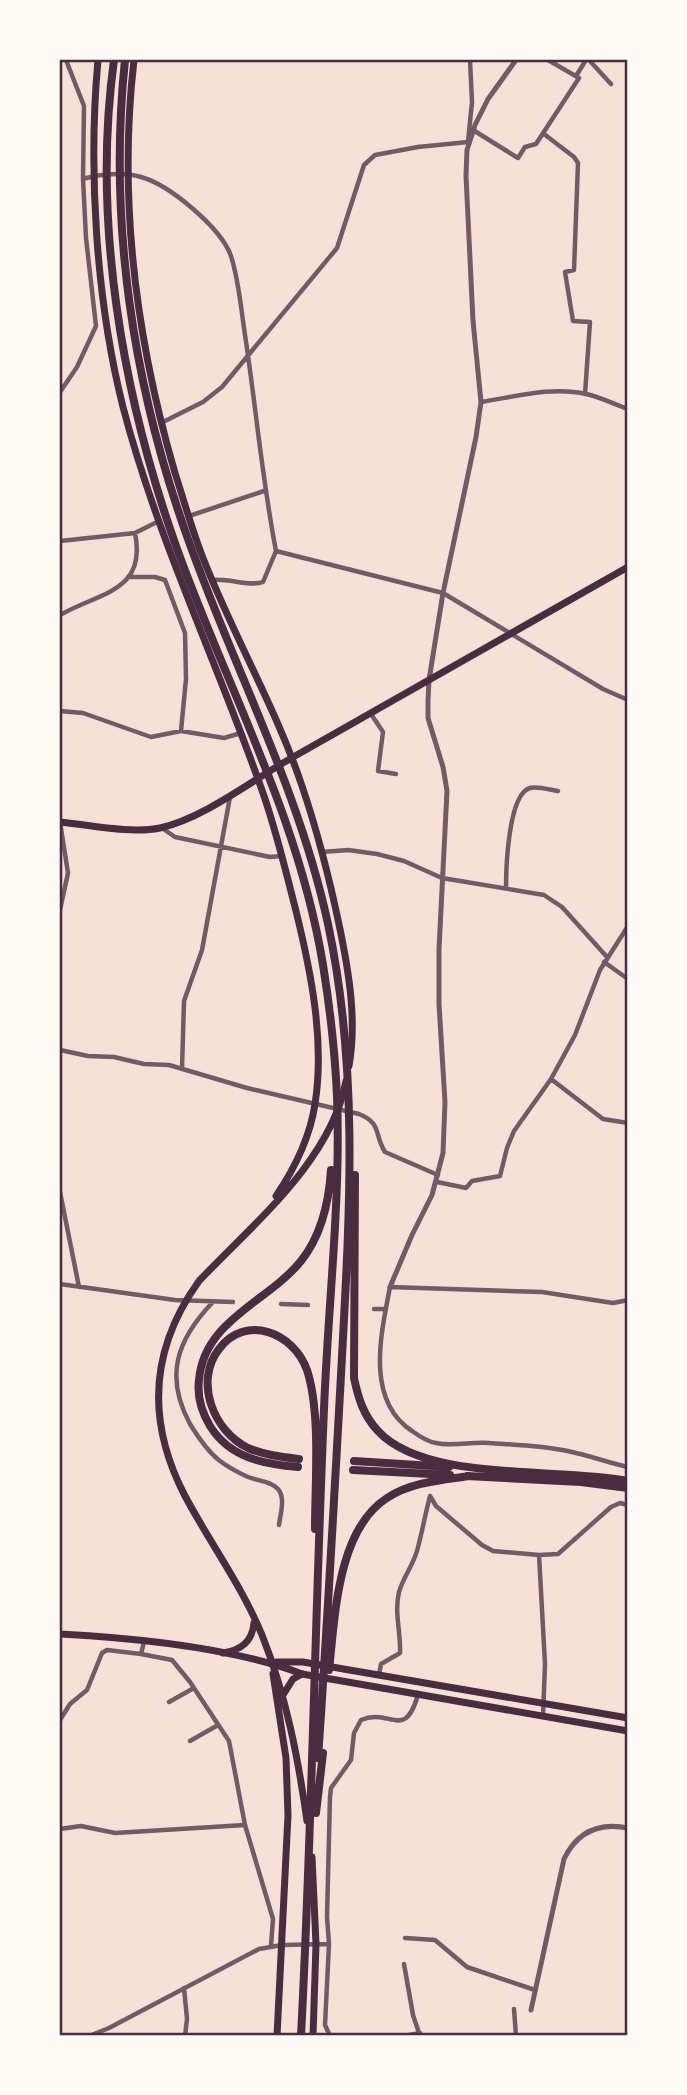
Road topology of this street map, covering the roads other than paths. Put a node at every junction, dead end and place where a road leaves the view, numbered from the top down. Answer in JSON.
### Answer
{"nodes":[{"id":1,"x":66,"y":60,"type":"edge"},
{"id":2,"x":98,"y":60,"type":"edge"},
{"id":3,"x":114,"y":60,"type":"edge"},
{"id":4,"x":125,"y":60,"type":"edge"},
{"id":5,"x":134,"y":60,"type":"edge"},
{"id":6,"x":471,"y":60,"type":"edge"},
{"id":7,"x":516,"y":60,"type":"edge"},
{"id":8,"x":548,"y":60,"type":"edge"},
{"id":9,"x":588,"y":60,"type":"edge"},
{"id":10,"x":576,"y":76,"type":"junction"},
{"id":11,"x":611,"y":84,"type":"dead end"},
{"id":12,"x":473,"y":130,"type":"junction"},
{"id":13,"x":544,"y":134,"type":"junction"},
{"id":14,"x":468,"y":142,"type":"junction"},
{"id":15,"x":94,"y":176,"type":"junction"},
{"id":16,"x":128,"y":176,"type":"junction"},
{"id":17,"x":83,"y":179,"type":"junction"},
{"id":18,"x":248,"y":355,"type":"junction"},
{"id":19,"x":60,"y":392,"type":"edge"},
{"id":20,"x":585,"y":394,"type":"junction"},
{"id":21,"x":481,"y":402,"type":"junction"},
{"id":22,"x":628,"y":409,"type":"edge"},
{"id":23,"x":161,"y":423,"type":"junction"},
{"id":24,"x":264,"y":491,"type":"junction"},
{"id":25,"x":188,"y":516,"type":"junction"},
{"id":26,"x":158,"y":522,"type":"junction"},
{"id":27,"x":135,"y":533,"type":"junction"},
{"id":28,"x":60,"y":541,"type":"edge"},
{"id":29,"x":276,"y":551,"type":"junction"},
{"id":30,"x":628,"y":567,"type":"edge"},
{"id":31,"x":130,"y":577,"type":"junction"},
{"id":32,"x":212,"y":580,"type":"junction"},
{"id":33,"x":443,"y":593,"type":"junction"},
{"id":34,"x":60,"y":615,"type":"edge"},
{"id":35,"x":510,"y":634,"type":"junction"},
{"id":36,"x":429,"y":680,"type":"junction"},
{"id":37,"x":628,"y":700,"type":"edge"},
{"id":38,"x":60,"y":711,"type":"edge"},
{"id":39,"x":370,"y":713,"type":"junction"},
{"id":40,"x":181,"y":731,"type":"junction"},
{"id":41,"x":241,"y":733,"type":"junction"},
{"id":42,"x":291,"y":758,"type":"junction"},
{"id":43,"x":396,"y":774,"type":"dead end"},
{"id":44,"x":257,"y":780,"type":"junction"},
{"id":45,"x":558,"y":791,"type":"dead end"},
{"id":46,"x":230,"y":796,"type":"junction"},
{"id":47,"x":60,"y":822,"type":"edge"},
{"id":48,"x":161,"y":828,"type":"junction"},
{"id":49,"x":221,"y":847,"type":"junction"},
{"id":50,"x":322,"y":852,"type":"junction"},
{"id":51,"x":282,"y":856,"type":"junction"},
{"id":52,"x":443,"y":878,"type":"junction"},
{"id":53,"x":506,"y":888,"type":"junction"},
{"id":54,"x":60,"y":910,"type":"edge"},
{"id":55,"x":628,"y":926,"type":"edge"},
{"id":56,"x":606,"y":959,"type":"junction"},
{"id":57,"x":628,"y":979,"type":"edge"},
{"id":58,"x":60,"y":1051,"type":"edge"},
{"id":59,"x":182,"y":1069,"type":"junction"},
{"id":60,"x":551,"y":1079,"type":"junction"},
{"id":61,"x":315,"y":1104,"type":"junction"},
{"id":62,"x":337,"y":1109,"type":"junction"},
{"id":63,"x":628,"y":1123,"type":"edge"},
{"id":64,"x":352,"y":1157,"type":"junction"},
{"id":65,"x":334,"y":1158,"type":"junction"},
{"id":66,"x":438,"y":1179,"type":"junction"},
{"id":67,"x":60,"y":1192,"type":"edge"},
{"id":68,"x":256,"y":1221,"type":"junction"},
{"id":69,"x":60,"y":1284,"type":"edge"},
{"id":70,"x":79,"y":1287,"type":"junction"},
{"id":71,"x":390,"y":1287,"type":"junction"},
{"id":72,"x":628,"y":1300,"type":"edge"},
{"id":73,"x":185,"y":1301,"type":"junction"},
{"id":74,"x":233,"y":1302,"type":"dead end"},
{"id":75,"x":212,"y":1303,"type":"junction"},
{"id":76,"x":281,"y":1304,"type":"dead end"},
{"id":77,"x":308,"y":1305,"type":"dead end"},
{"id":78,"x":374,"y":1309,"type":"dead end"},
{"id":79,"x":386,"y":1309,"type":"junction"},
{"id":80,"x":434,"y":1443,"type":"junction"},
{"id":81,"x":431,"y":1452,"type":"dead end"},
{"id":82,"x":354,"y":1466,"type":"dead end"},
{"id":83,"x":628,"y":1467,"type":"edge"},
{"id":84,"x":470,"y":1472,"type":"junction"},
{"id":85,"x":628,"y":1480,"type":"edge"},
{"id":86,"x":628,"y":1488,"type":"edge"},
{"id":87,"x":628,"y":1504,"type":"edge"},
{"id":88,"x":279,"y":1525,"type":"dead end"},
{"id":89,"x":539,"y":1555,"type":"junction"},
{"id":90,"x":254,"y":1619,"type":"junction"},
{"id":91,"x":60,"y":1634,"type":"edge"},
{"id":92,"x":144,"y":1642,"type":"junction"},
{"id":93,"x":322,"y":1643,"type":"junction"},
{"id":94,"x":223,"y":1653,"type":"junction"},
{"id":95,"x":141,"y":1654,"type":"junction"},
{"id":96,"x":272,"y":1662,"type":"junction"},
{"id":97,"x":302,"y":1674,"type":"junction"},
{"id":98,"x":379,"y":1675,"type":"junction"},
{"id":99,"x":194,"y":1688,"type":"junction"},
{"id":100,"x":283,"y":1695,"type":"junction"},
{"id":101,"x":418,"y":1695,"type":"junction"},
{"id":102,"x":169,"y":1702,"type":"dead end"},
{"id":103,"x":543,"y":1704,"type":"junction"},
{"id":104,"x":543,"y":1717,"type":"junction"},
{"id":105,"x":628,"y":1718,"type":"edge"},
{"id":106,"x":60,"y":1720,"type":"edge"},
{"id":107,"x":218,"y":1725,"type":"junction"},
{"id":108,"x":628,"y":1731,"type":"edge"},
{"id":109,"x":190,"y":1741,"type":"dead end"},
{"id":110,"x":244,"y":1825,"type":"junction"},
{"id":111,"x":628,"y":1828,"type":"edge"},
{"id":112,"x":60,"y":1829,"type":"edge"},
{"id":113,"x":308,"y":1905,"type":"junction"},
{"id":114,"x":405,"y":1938,"type":"dead end"},
{"id":115,"x":316,"y":1944,"type":"junction"},
{"id":116,"x":329,"y":1944,"type":"junction"},
{"id":117,"x":282,"y":1945,"type":"junction"},
{"id":118,"x":271,"y":1946,"type":"junction"},
{"id":119,"x":404,"y":1964,"type":"dead end"},
{"id":120,"x":184,"y":1988,"type":"junction"},
{"id":121,"x":535,"y":1990,"type":"junction"},
{"id":122,"x":514,"y":2009,"type":"dead end"},
{"id":123,"x":531,"y":2010,"type":"dead end"},
{"id":124,"x":420,"y":2034,"type":"edge"},
{"id":125,"x":89,"y":2035,"type":"edge"},
{"id":126,"x":185,"y":2035,"type":"edge"},
{"id":127,"x":277,"y":2035,"type":"edge"},
{"id":128,"x":301,"y":2035,"type":"edge"},
{"id":129,"x":313,"y":2035,"type":"edge"},
{"id":130,"x":330,"y":2035,"type":"edge"},
{"id":131,"x":404,"y":2035,"type":"edge"},
{"id":132,"x":516,"y":2035,"type":"edge"}],
"edges":[{"from":1,"to":17,"type":"street"},
{"from":2,"to":15,"type":"main road"},
{"from":3,"to":65,"type":"highway"},
{"from":4,"to":64,"type":"highway"},
{"from":5,"to":16,"type":"main road"},
{"from":6,"to":14,"type":"street"},
{"from":7,"to":12,"type":"street"},
{"from":8,"to":10,"type":"street"},
{"from":9,"to":10,"type":"street"},
{"from":9,"to":11,"type":"street"},
{"from":10,"to":13,"type":"street"},
{"from":12,"to":13,"type":"street"},
{"from":12,"to":14,"type":"street"},
{"from":13,"to":20,"type":"street"},
{"from":14,"to":18,"type":"street"},
{"from":14,"to":21,"type":"street"},
{"from":15,"to":16,"type":"street"},
{"from":15,"to":17,"type":"street"},
{"from":15,"to":26,"type":"main road"},
{"from":16,"to":18,"type":"street"},
{"from":16,"to":23,"type":"main road"},
{"from":17,"to":19,"type":"street"},
{"from":18,"to":23,"type":"street"},
{"from":18,"to":24,"type":"street"},
{"from":20,"to":21,"type":"street"},
{"from":20,"to":22,"type":"street"},
{"from":21,"to":33,"type":"street"},
{"from":23,"to":25,"type":"main road"},
{"from":24,"to":25,"type":"street"},
{"from":24,"to":29,"type":"street"},
{"from":25,"to":26,"type":"street"},
{"from":25,"to":32,"type":"main road"},
{"from":26,"to":27,"type":"street"},
{"from":26,"to":41,"type":"main road"},
{"from":27,"to":28,"type":"street"},
{"from":27,"to":31,"type":"street"},
{"from":29,"to":32,"type":"street"},
{"from":29,"to":33,"type":"street"},
{"from":30,"to":35,"type":"main road"},
{"from":31,"to":34,"type":"street"},
{"from":31,"to":40,"type":"street"},
{"from":32,"to":42,"type":"main road"},
{"from":33,"to":35,"type":"street"},
{"from":33,"to":36,"type":"street"},
{"from":35,"to":36,"type":"main road"},
{"from":35,"to":37,"type":"street"},
{"from":36,"to":39,"type":"main road"},
{"from":36,"to":52,"type":"street"},
{"from":38,"to":40,"type":"street"},
{"from":39,"to":42,"type":"main road"},
{"from":39,"to":43,"type":"street"},
{"from":40,"to":41,"type":"street"},
{"from":41,"to":44,"type":"main road"},
{"from":42,"to":44,"type":"main road"},
{"from":42,"to":50,"type":"main road"},
{"from":44,"to":46,"type":"main road"},
{"from":44,"to":51,"type":"main road"},
{"from":45,"to":53,"type":"street"},
{"from":46,"to":48,"type":"main road"},
{"from":46,"to":49,"type":"street"},
{"from":47,"to":48,"type":"main road"},
{"from":47,"to":54,"type":"street"},
{"from":48,"to":49,"type":"street"},
{"from":49,"to":51,"type":"street"},
{"from":49,"to":59,"type":"street"},
{"from":50,"to":52,"type":"street"},
{"from":50,"to":62,"type":"main road"},
{"from":51,"to":61,"type":"main road"},
{"from":52,"to":53,"type":"street"},
{"from":52,"to":66,"type":"street"},
{"from":53,"to":56,"type":"street"},
{"from":55,"to":56,"type":"street"},
{"from":56,"to":57,"type":"street"},
{"from":56,"to":60,"type":"street"},
{"from":58,"to":59,"type":"street"},
{"from":59,"to":61,"type":"street"},
{"from":60,"to":63,"type":"street"},
{"from":60,"to":66,"type":"street"},
{"from":61,"to":62,"type":"street"},
{"from":61,"to":68,"type":"main road"},
{"from":62,"to":66,"type":"street"},
{"from":62,"to":68,"type":"main road"},
{"from":64,"to":84,"type":"highway"},
{"from":64,"to":93,"type":"highway"},
{"from":65,"to":93,"type":"highway"},
{"from":65,"to":93,"type":"highway"},
{"from":66,"to":71,"type":"street"},
{"from":67,"to":70,"type":"street"},
{"from":68,"to":73,"type":"main road"},
{"from":69,"to":70,"type":"street"},
{"from":70,"to":73,"type":"street"},
{"from":71,"to":72,"type":"street"},
{"from":71,"to":79,"type":"street"},
{"from":73,"to":75,"type":"street"},
{"from":73,"to":90,"type":"main road"},
{"from":74,"to":75,"type":"street"},
{"from":75,"to":88,"type":"street"},
{"from":76,"to":77,"type":"street"},
{"from":78,"to":79,"type":"street"},
{"from":79,"to":80,"type":"street"},
{"from":80,"to":81,"type":"street"},
{"from":80,"to":83,"type":"street"},
{"from":82,"to":84,"type":"highway"},
{"from":84,"to":85,"type":"highway"},
{"from":84,"to":86,"type":"highway"},
{"from":84,"to":93,"type":"highway"},
{"from":87,"to":89,"type":"street"},
{"from":89,"to":98,"type":"street"},
{"from":89,"to":103,"type":"street"},
{"from":90,"to":94,"type":"main road"},
{"from":90,"to":96,"type":"main road"},
{"from":91,"to":92,"type":"main road"},
{"from":92,"to":94,"type":"main road"},
{"from":92,"to":95,"type":"street"},
{"from":93,"to":113,"type":"highway"},
{"from":93,"to":113,"type":"highway"},
{"from":94,"to":96,"type":"main road"},
{"from":95,"to":99,"type":"street"},
{"from":95,"to":106,"type":"street"},
{"from":96,"to":97,"type":"main road"},
{"from":96,"to":98,"type":"main road"},
{"from":96,"to":100,"type":"main road"},
{"from":96,"to":117,"type":"main road"},
{"from":97,"to":100,"type":"main road"},
{"from":97,"to":101,"type":"main road"},
{"from":98,"to":103,"type":"main road"},
{"from":99,"to":102,"type":"street"},
{"from":99,"to":107,"type":"street"},
{"from":100,"to":115,"type":"main road"},
{"from":101,"to":104,"type":"main road"},
{"from":101,"to":116,"type":"street"},
{"from":103,"to":104,"type":"street"},
{"from":103,"to":105,"type":"main road"},
{"from":104,"to":108,"type":"main road"},
{"from":107,"to":109,"type":"street"},
{"from":107,"to":110,"type":"street"},
{"from":110,"to":112,"type":"street"},
{"from":110,"to":118,"type":"street"},
{"from":111,"to":121,"type":"street"},
{"from":113,"to":128,"type":"highway"},
{"from":114,"to":121,"type":"street"},
{"from":115,"to":116,"type":"street"},
{"from":115,"to":117,"type":"street"},
{"from":115,"to":129,"type":"main road"},
{"from":116,"to":130,"type":"street"},
{"from":117,"to":118,"type":"street"},
{"from":117,"to":127,"type":"main road"},
{"from":118,"to":120,"type":"street"},
{"from":119,"to":124,"type":"street"},
{"from":120,"to":125,"type":"street"},
{"from":120,"to":126,"type":"street"},
{"from":121,"to":123,"type":"street"},
{"from":122,"to":132,"type":"street"},
{"from":124,"to":131,"type":"street"}]}
